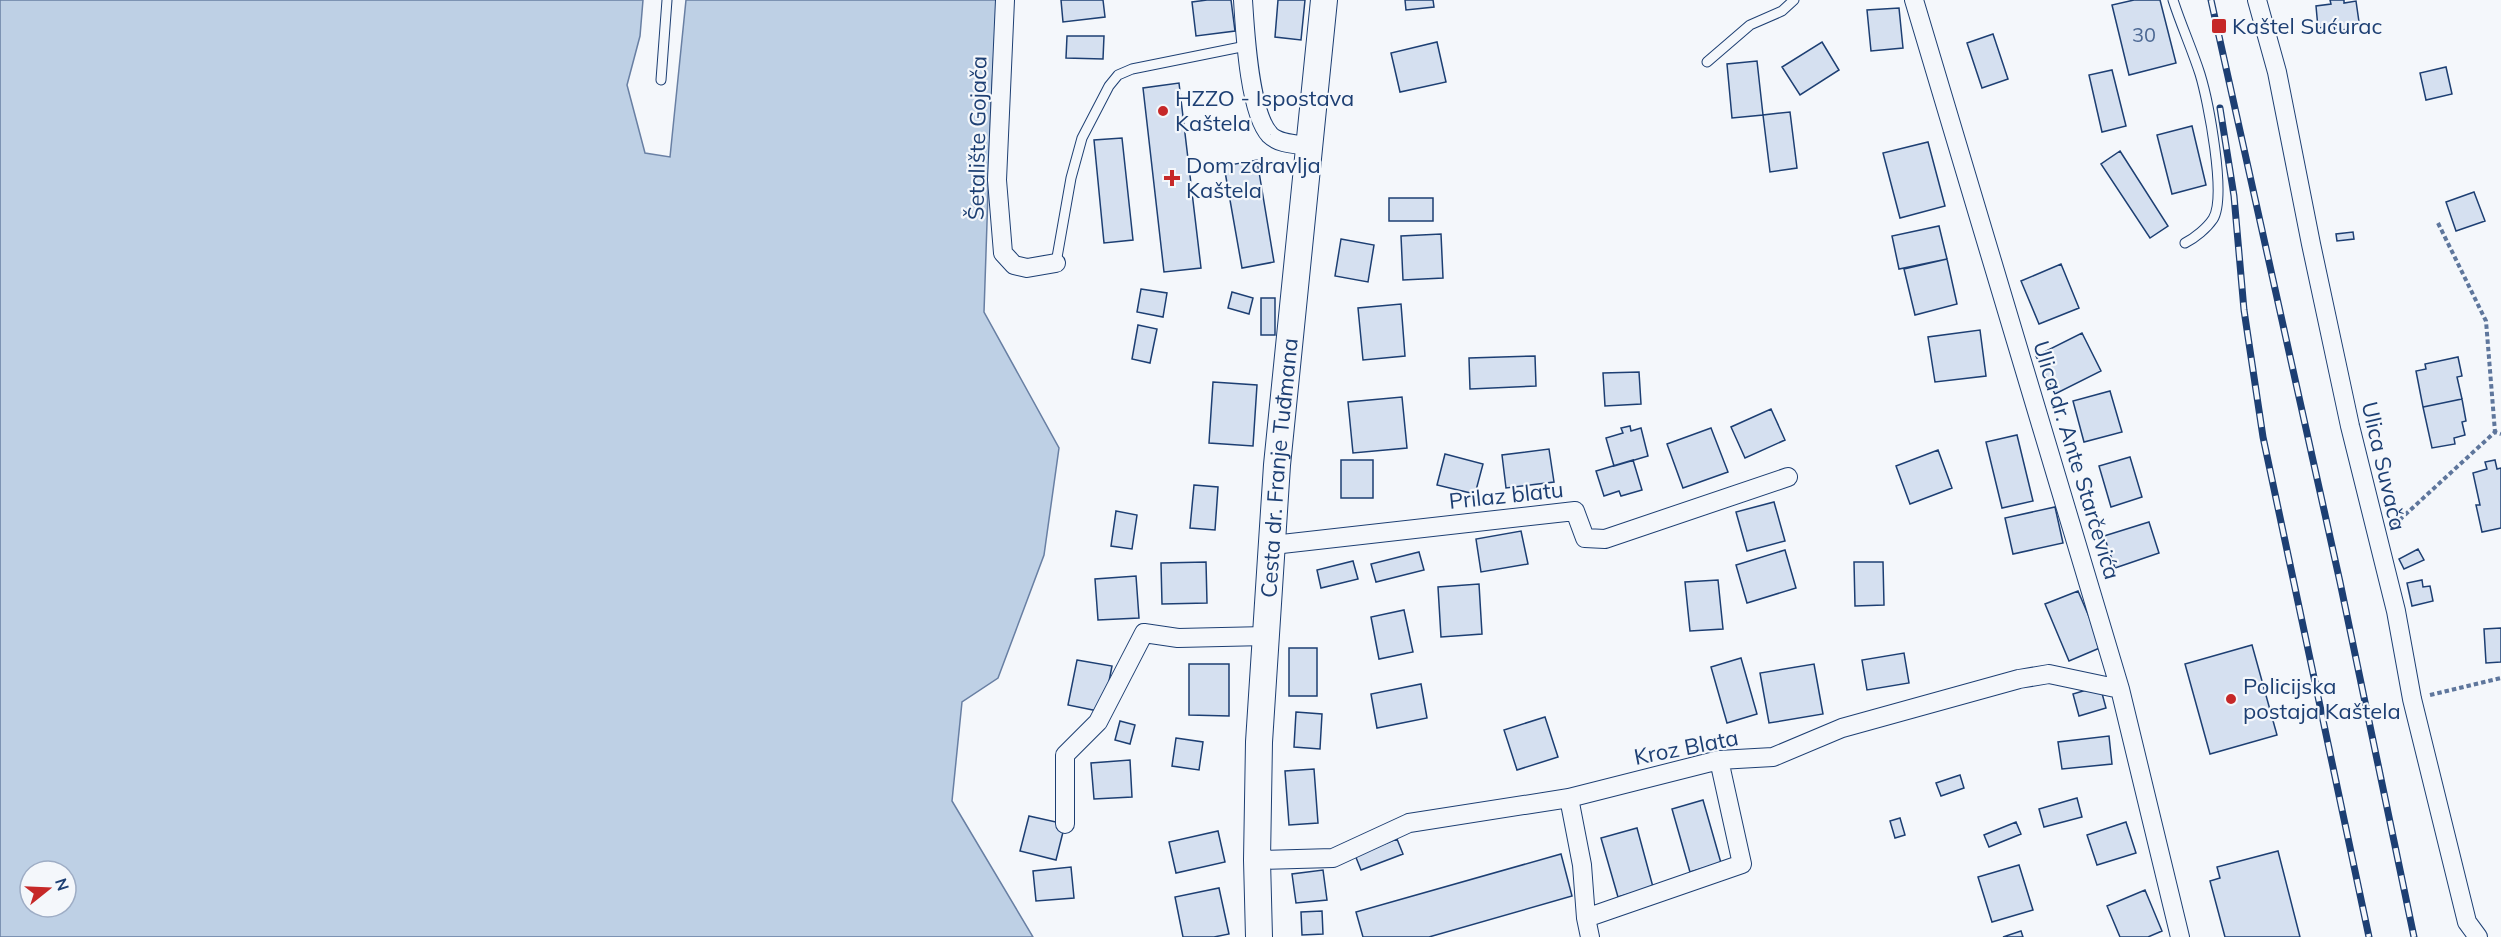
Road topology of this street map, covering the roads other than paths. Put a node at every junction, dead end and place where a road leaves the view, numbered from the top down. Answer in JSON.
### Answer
{"nodes":[{"id":1,"x":667,"y":0,"type":"edge"},
{"id":2,"x":1005,"y":0,"type":"edge"},
{"id":3,"x":1243,"y":0,"type":"edge"},
{"id":4,"x":1324,"y":0,"type":"edge"},
{"id":5,"x":1794,"y":0,"type":"edge"},
{"id":6,"x":1914,"y":0,"type":"edge"},
{"id":7,"x":2173,"y":0,"type":"edge"},
{"id":8,"x":2257,"y":0,"type":"edge"},
{"id":9,"x":1246,"y":46,"type":"junction"},
{"id":10,"x":1707,"y":62,"type":"dead end"},
{"id":11,"x":661,"y":80,"type":"dead end"},
{"id":12,"x":1309,"y":146,"type":"junction"},
{"id":13,"x":2186,"y":243,"type":"dead end"},
{"id":14,"x":1056,"y":263,"type":"joint"},
{"id":15,"x":1788,"y":477,"type":"dead end"},
{"id":16,"x":1273,"y":544,"type":"junction"},
{"id":17,"x":1266,"y":636,"type":"junction"},
{"id":18,"x":2120,"y":689,"type":"junction"},
{"id":19,"x":1719,"y":760,"type":"junction"},
{"id":20,"x":1569,"y":798,"type":"junction"},
{"id":21,"x":1065,"y":825,"type":"dead end"},
{"id":22,"x":1257,"y":860,"type":"junction"},
{"id":23,"x":1586,"y":918,"type":"junction"},
{"id":24,"x":1259,"y":937,"type":"edge"},
{"id":25,"x":1590,"y":937,"type":"edge"},
{"id":26,"x":2180,"y":937,"type":"edge"},
{"id":27,"x":2478,"y":937,"type":"edge"}],
"edges":[{"from":1,"to":11,"type":"lane"},
{"from":2,"to":14,"type":"street","name":"Šetalište Gojača"},
{"from":3,"to":9,"type":"street"},
{"from":4,"to":12,"type":"main road","name":"Cesta dr. Franje Tuđmana"},
{"from":5,"to":10,"type":"lane"},
{"from":6,"to":18,"type":"street","name":"Ulica dr. Ante Starčevića"},
{"from":7,"to":13,"type":"lane"},
{"from":8,"to":27,"type":"street","name":"Ulica Suvača"},
{"from":9,"to":12,"type":"street"},
{"from":9,"to":14,"type":"lane"},
{"from":12,"to":16,"type":"main road","name":"Cesta dr. Franje Tuđmana"},
{"from":15,"to":16,"type":"street","name":"Prilaz blatu"},
{"from":16,"to":17,"type":"main road","name":"Cesta dr. Franje Tuđmana"},
{"from":17,"to":21,"type":"street"},
{"from":17,"to":22,"type":"main road","name":"Cesta dr. Franje Tuđmana"},
{"from":18,"to":19,"type":"street","name":"Kroz Blata"},
{"from":18,"to":26,"type":"street","name":"Ulica dr. Ante Starčevića"},
{"from":19,"to":20,"type":"street","name":"Kroz Blata"},
{"from":19,"to":23,"type":"street"},
{"from":20,"to":22,"type":"street","name":"Kroz Blata"},
{"from":20,"to":23,"type":"street"},
{"from":22,"to":24,"type":"main road","name":"Cesta dr. Franje Tuđmana"},
{"from":23,"to":25,"type":"street"}]}
